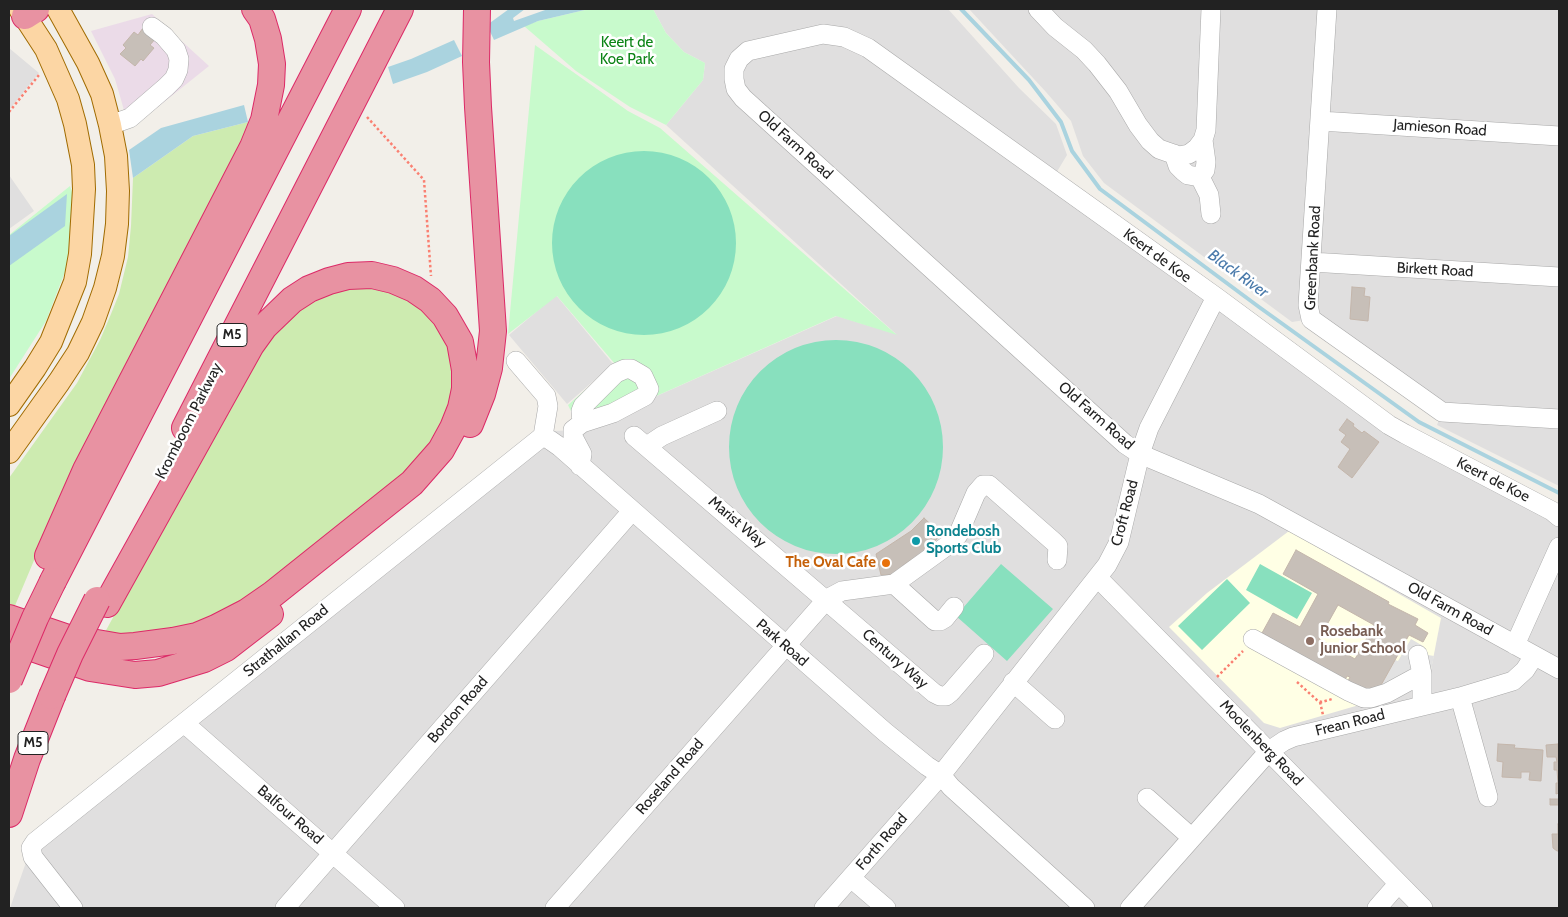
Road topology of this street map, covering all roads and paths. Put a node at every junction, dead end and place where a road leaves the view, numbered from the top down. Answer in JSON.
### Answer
{"nodes":[{"id":1,"x":58,"y":9,"type":"edge"},
{"id":2,"x":255,"y":9,"type":"edge"},
{"id":3,"x":348,"y":9,"type":"edge"},
{"id":4,"x":400,"y":9,"type":"edge"},
{"id":5,"x":478,"y":9,"type":"edge"},
{"id":6,"x":1038,"y":9,"type":"edge"},
{"id":7,"x":1211,"y":9,"type":"edge"},
{"id":8,"x":1327,"y":9,"type":"edge"},
{"id":9,"x":27,"y":11,"type":"edge"},
{"id":10,"x":152,"y":27,"type":"dead end"},
{"id":11,"x":748,"y":51,"type":"joint"},
{"id":12,"x":41,"y":72,"type":"dead end"},
{"id":13,"x":350,"y":104,"type":"junction"},
{"id":14,"x":9,"y":112,"type":"edge"},
{"id":15,"x":1320,"y":121,"type":"junction"},
{"id":16,"x":110,"y":125,"type":"junction"},
{"id":17,"x":1559,"y":136,"type":"edge"},
{"id":18,"x":1203,"y":140,"type":"junction"},
{"id":19,"x":1174,"y":154,"type":"junction"},
{"id":20,"x":1200,"y":177,"type":"junction"},
{"id":21,"x":1211,"y":214,"type":"dead end"},
{"id":22,"x":1311,"y":262,"type":"junction"},
{"id":23,"x":1559,"y":277,"type":"edge"},
{"id":24,"x":1216,"y":297,"type":"junction"},
{"id":25,"x":430,"y":300,"type":"junction"},
{"id":26,"x":516,"y":361,"type":"dead end"},
{"id":27,"x":9,"y":405,"type":"edge"},
{"id":28,"x":717,"y":411,"type":"dead end"},
{"id":29,"x":1559,"y":419,"type":"edge"},
{"id":30,"x":582,"y":423,"type":"dead end"},
{"id":31,"x":543,"y":436,"type":"junction"},
{"id":32,"x":9,"y":452,"type":"edge"},
{"id":33,"x":1140,"y":454,"type":"junction"},
{"id":34,"x":580,"y":466,"type":"junction"},
{"id":35,"x":632,"y":512,"type":"junction"},
{"id":36,"x":1559,"y":517,"type":"edge"},
{"id":37,"x":1559,"y":547,"type":"edge"},
{"id":38,"x":1057,"y":560,"type":"dead end"},
{"id":39,"x":46,"y":577,"type":"junction"},
{"id":40,"x":1098,"y":578,"type":"junction"},
{"id":41,"x":894,"y":584,"type":"junction"},
{"id":42,"x":827,"y":599,"type":"junction"},
{"id":43,"x":102,"y":602,"type":"junction"},
{"id":44,"x":954,"y":607,"type":"dead end"},
{"id":45,"x":9,"y":618,"type":"edge"},
{"id":46,"x":1254,"y":639,"type":"joint"},
{"id":47,"x":9,"y":640,"type":"edge"},
{"id":48,"x":784,"y":645,"type":"junction"},
{"id":49,"x":1515,"y":646,"type":"junction"},
{"id":50,"x":9,"y":651,"type":"edge"},
{"id":51,"x":984,"y":654,"type":"dead end"},
{"id":52,"x":1418,"y":655,"type":"dead end"},
{"id":53,"x":1534,"y":656,"type":"junction"},
{"id":54,"x":1559,"y":669,"type":"edge"},
{"id":55,"x":1422,"y":674,"type":"junction"},
{"id":56,"x":9,"y":680,"type":"edge"},
{"id":57,"x":1013,"y":682,"type":"junction"},
{"id":58,"x":1206,"y":687,"type":"junction"},
{"id":59,"x":1460,"y":697,"type":"junction"},
{"id":60,"x":1422,"y":706,"type":"junction"},
{"id":61,"x":1055,"y":719,"type":"dead end"},
{"id":62,"x":184,"y":723,"type":"junction"},
{"id":63,"x":1269,"y":752,"type":"junction"},
{"id":64,"x":941,"y":775,"type":"junction"},
{"id":65,"x":1488,"y":797,"type":"dead end"},
{"id":66,"x":1147,"y":798,"type":"dead end"},
{"id":67,"x":12,"y":802,"type":"edge"},
{"id":68,"x":1192,"y":838,"type":"junction"},
{"id":69,"x":333,"y":854,"type":"junction"},
{"id":70,"x":851,"y":878,"type":"junction"},
{"id":71,"x":1398,"y":884,"type":"junction"},
{"id":72,"x":73,"y":908,"type":"edge"},
{"id":73,"x":285,"y":908,"type":"edge"},
{"id":74,"x":395,"y":908,"type":"edge"},
{"id":75,"x":555,"y":908,"type":"edge"},
{"id":76,"x":824,"y":908,"type":"edge"},
{"id":77,"x":886,"y":908,"type":"edge"},
{"id":78,"x":1085,"y":908,"type":"edge"},
{"id":79,"x":1130,"y":908,"type":"edge"},
{"id":80,"x":1377,"y":908,"type":"edge"},
{"id":81,"x":1423,"y":908,"type":"edge"}],
"edges":[{"from":1,"to":16,"type":"main road"},
{"from":2,"to":39,"type":"highway"},
{"from":3,"to":39,"type":"highway"},
{"from":4,"to":13,"type":"highway","name":"Kromboom Parkway","number":"M5"},
{"from":5,"to":47,"type":"highway"},
{"from":6,"to":19,"type":"street"},
{"from":7,"to":18,"type":"street"},
{"from":8,"to":15,"type":"street","name":"Greenbank Road"},
{"from":9,"to":27,"type":"main road"},
{"from":10,"to":16,"type":"street"},
{"from":11,"to":24,"type":"street","name":"Keert de Koe"},
{"from":11,"to":33,"type":"street","name":"Old Farm Road"},
{"from":12,"to":14,"type":"path"},
{"from":13,"to":25,"type":"path"},
{"from":13,"to":43,"type":"highway","name":"Kromboom Parkway","number":"M5"},
{"from":15,"to":17,"type":"street","name":"Jamieson Road"},
{"from":15,"to":22,"type":"street","name":"Greenbank Road"},
{"from":16,"to":32,"type":"main road"},
{"from":18,"to":19,"type":"street"},
{"from":18,"to":20,"type":"street"},
{"from":19,"to":20,"type":"street"},
{"from":20,"to":21,"type":"street"},
{"from":22,"to":23,"type":"street","name":"Birkett Road"},
{"from":22,"to":29,"type":"street","name":"Greenbank Road"},
{"from":24,"to":33,"type":"street","name":"Croft Road"},
{"from":24,"to":36,"type":"street","name":"Keert de Koe"},
{"from":25,"to":43,"type":"highway"},
{"from":25,"to":45,"type":"highway"},
{"from":26,"to":31,"type":"street"},
{"from":28,"to":42,"type":"street","name":"Marist Way"},
{"from":30,"to":34,"type":"street"},
{"from":31,"to":34,"type":"street","name":"Park Road"},
{"from":31,"to":62,"type":"street","name":"Strathallan Road"},
{"from":33,"to":40,"type":"street","name":"Croft Road"},
{"from":33,"to":49,"type":"street","name":"Old Farm Road"},
{"from":34,"to":35,"type":"street","name":"Park Road"},
{"from":35,"to":48,"type":"street","name":"Park Road"},
{"from":35,"to":69,"type":"street","name":"Bordon Road"},
{"from":37,"to":49,"type":"street"},
{"from":38,"to":41,"type":"street"},
{"from":39,"to":50,"type":"highway"},
{"from":39,"to":56,"type":"highway","bridge":true},
{"from":40,"to":57,"type":"street","name":"Croft Road"},
{"from":40,"to":58,"type":"street","name":"Moolenberg Road"},
{"from":41,"to":42,"type":"street"},
{"from":41,"to":44,"type":"street"},
{"from":42,"to":48,"type":"street","name":"Roseland Road"},
{"from":42,"to":51,"type":"street","name":"Century Way"},
{"from":43,"to":67,"type":"highway","name":"Kromboom Parkway","number":"M5","bridge":true},
{"from":46,"to":55,"type":"street"},
{"from":46,"to":58,"type":"path"},
{"from":48,"to":64,"type":"street","name":"Park Road"},
{"from":48,"to":75,"type":"street","name":"Roseland Road"},
{"from":49,"to":53,"type":"street","name":"Old Farm Road"},
{"from":52,"to":55,"type":"street"},
{"from":53,"to":54,"type":"street","name":"Old Farm Road"},
{"from":53,"to":59,"type":"street","name":"Frean Road"},
{"from":55,"to":60,"type":"street"},
{"from":57,"to":61,"type":"street"},
{"from":57,"to":64,"type":"street","name":"Croft Road"},
{"from":58,"to":63,"type":"street","name":"Moolenberg Road"},
{"from":59,"to":60,"type":"street","name":"Frean Road"},
{"from":59,"to":65,"type":"street"},
{"from":60,"to":63,"type":"street","name":"Frean Road"},
{"from":62,"to":69,"type":"street","name":"Balfour Road"},
{"from":62,"to":72,"type":"street","name":"Strathallan Road"},
{"from":63,"to":68,"type":"street","name":"Frean Road"},
{"from":63,"to":71,"type":"street","name":"Moolenberg Road"},
{"from":64,"to":70,"type":"street","name":"Forth Road"},
{"from":64,"to":78,"type":"street","name":"Park Road"},
{"from":66,"to":68,"type":"street"},
{"from":68,"to":79,"type":"street","name":"Frean Road"},
{"from":69,"to":73,"type":"street","name":"Bordon Road"},
{"from":69,"to":74,"type":"street","name":"Balfour Road"},
{"from":70,"to":76,"type":"street","name":"Forth Road"},
{"from":70,"to":77,"type":"street"},
{"from":71,"to":80,"type":"street"},
{"from":71,"to":81,"type":"street","name":"Moolenberg Road"}]}
